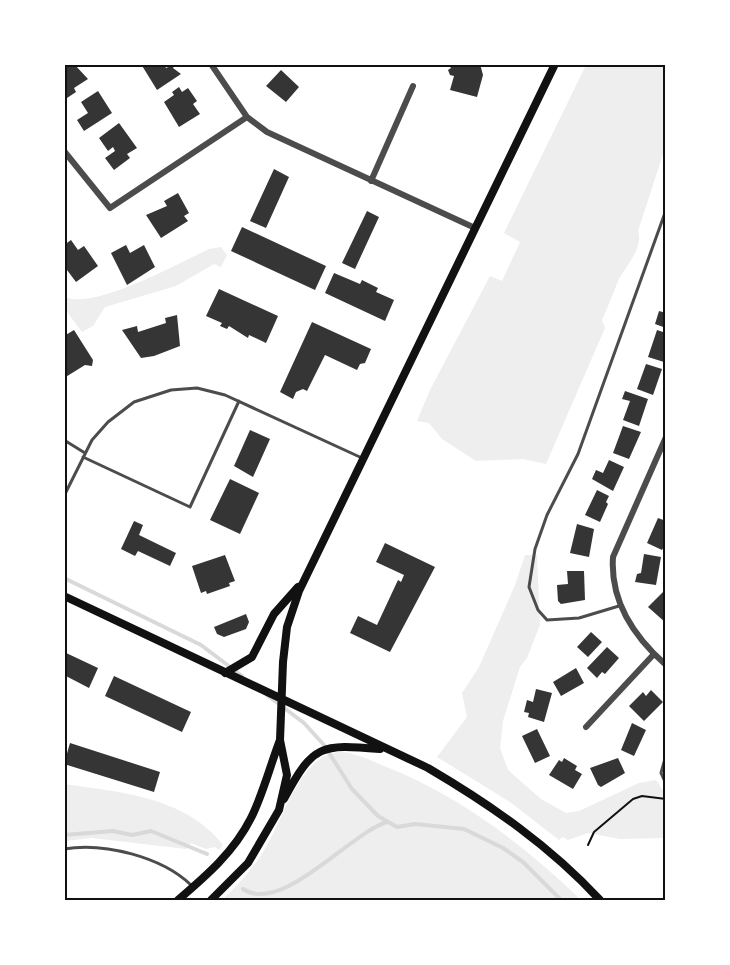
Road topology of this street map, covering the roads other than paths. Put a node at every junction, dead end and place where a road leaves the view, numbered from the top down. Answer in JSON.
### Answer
{"nodes":[{"id":1,"x":211,"y":64,"type":"edge"},
{"id":2,"x":555,"y":64,"type":"edge"},
{"id":3,"x":413,"y":86,"type":"dead end"},
{"id":4,"x":248,"y":117,"type":"junction"},
{"id":5,"x":64,"y":151,"type":"edge"},
{"id":6,"x":371,"y":181,"type":"junction"},
{"id":7,"x":666,"y":210,"type":"edge"},
{"id":8,"x":475,"y":228,"type":"junction"},
{"id":9,"x":239,"y":401,"type":"junction"},
{"id":10,"x":666,"y":437,"type":"edge"},
{"id":11,"x":64,"y":440,"type":"edge"},
{"id":12,"x":84,"y":455,"type":"junction"},
{"id":13,"x":363,"y":458,"type":"junction"},
{"id":14,"x":64,"y":496,"type":"edge"},
{"id":15,"x":303,"y":582,"type":"junction"},
{"id":16,"x":64,"y":596,"type":"edge"},
{"id":17,"x":619,"y":606,"type":"junction"},
{"id":18,"x":654,"y":654,"type":"junction"},
{"id":19,"x":666,"y":665,"type":"edge"},
{"id":20,"x":225,"y":673,"type":"junction"},
{"id":21,"x":282,"y":699,"type":"junction"},
{"id":22,"x":586,"y":727,"type":"dead end"},
{"id":23,"x":280,"y":740,"type":"junction"},
{"id":24,"x":388,"y":750,"type":"junction"},
{"id":25,"x":666,"y":755,"type":"edge"},
{"id":26,"x":666,"y":784,"type":"edge"},
{"id":27,"x":279,"y":810,"type":"junction"},
{"id":28,"x":64,"y":849,"type":"edge"},
{"id":29,"x":193,"y":887,"type":"junction"},
{"id":30,"x":178,"y":900,"type":"edge"},
{"id":31,"x":211,"y":900,"type":"edge"},
{"id":32,"x":600,"y":900,"type":"edge"}],
"edges":[{"from":1,"to":4,"type":"street"},
{"from":2,"to":8,"type":"main road"},
{"from":3,"to":6,"type":"street"},
{"from":4,"to":5,"type":"street"},
{"from":4,"to":6,"type":"street"},
{"from":6,"to":8,"type":"street"},
{"from":7,"to":17,"type":"lane"},
{"from":8,"to":13,"type":"main road"},
{"from":9,"to":12,"type":"lane"},
{"from":9,"to":12,"type":"lane"},
{"from":9,"to":13,"type":"lane"},
{"from":10,"to":17,"type":"street"},
{"from":11,"to":12,"type":"lane"},
{"from":12,"to":14,"type":"lane"},
{"from":13,"to":15,"type":"main road"},
{"from":15,"to":20,"type":"main road"},
{"from":15,"to":21,"type":"main road"},
{"from":16,"to":20,"type":"main road"},
{"from":17,"to":18,"type":"street"},
{"from":18,"to":19,"type":"street"},
{"from":18,"to":22,"type":"street"},
{"from":20,"to":21,"type":"main road"},
{"from":21,"to":23,"type":"main road"},
{"from":21,"to":24,"type":"main road"},
{"from":23,"to":27,"type":"main road"},
{"from":23,"to":29,"type":"main road"},
{"from":24,"to":27,"type":"main road"},
{"from":24,"to":32,"type":"main road"},
{"from":25,"to":26,"type":"lane"},
{"from":27,"to":31,"type":"main road"},
{"from":28,"to":29,"type":"lane"},
{"from":29,"to":30,"type":"main road"}]}
